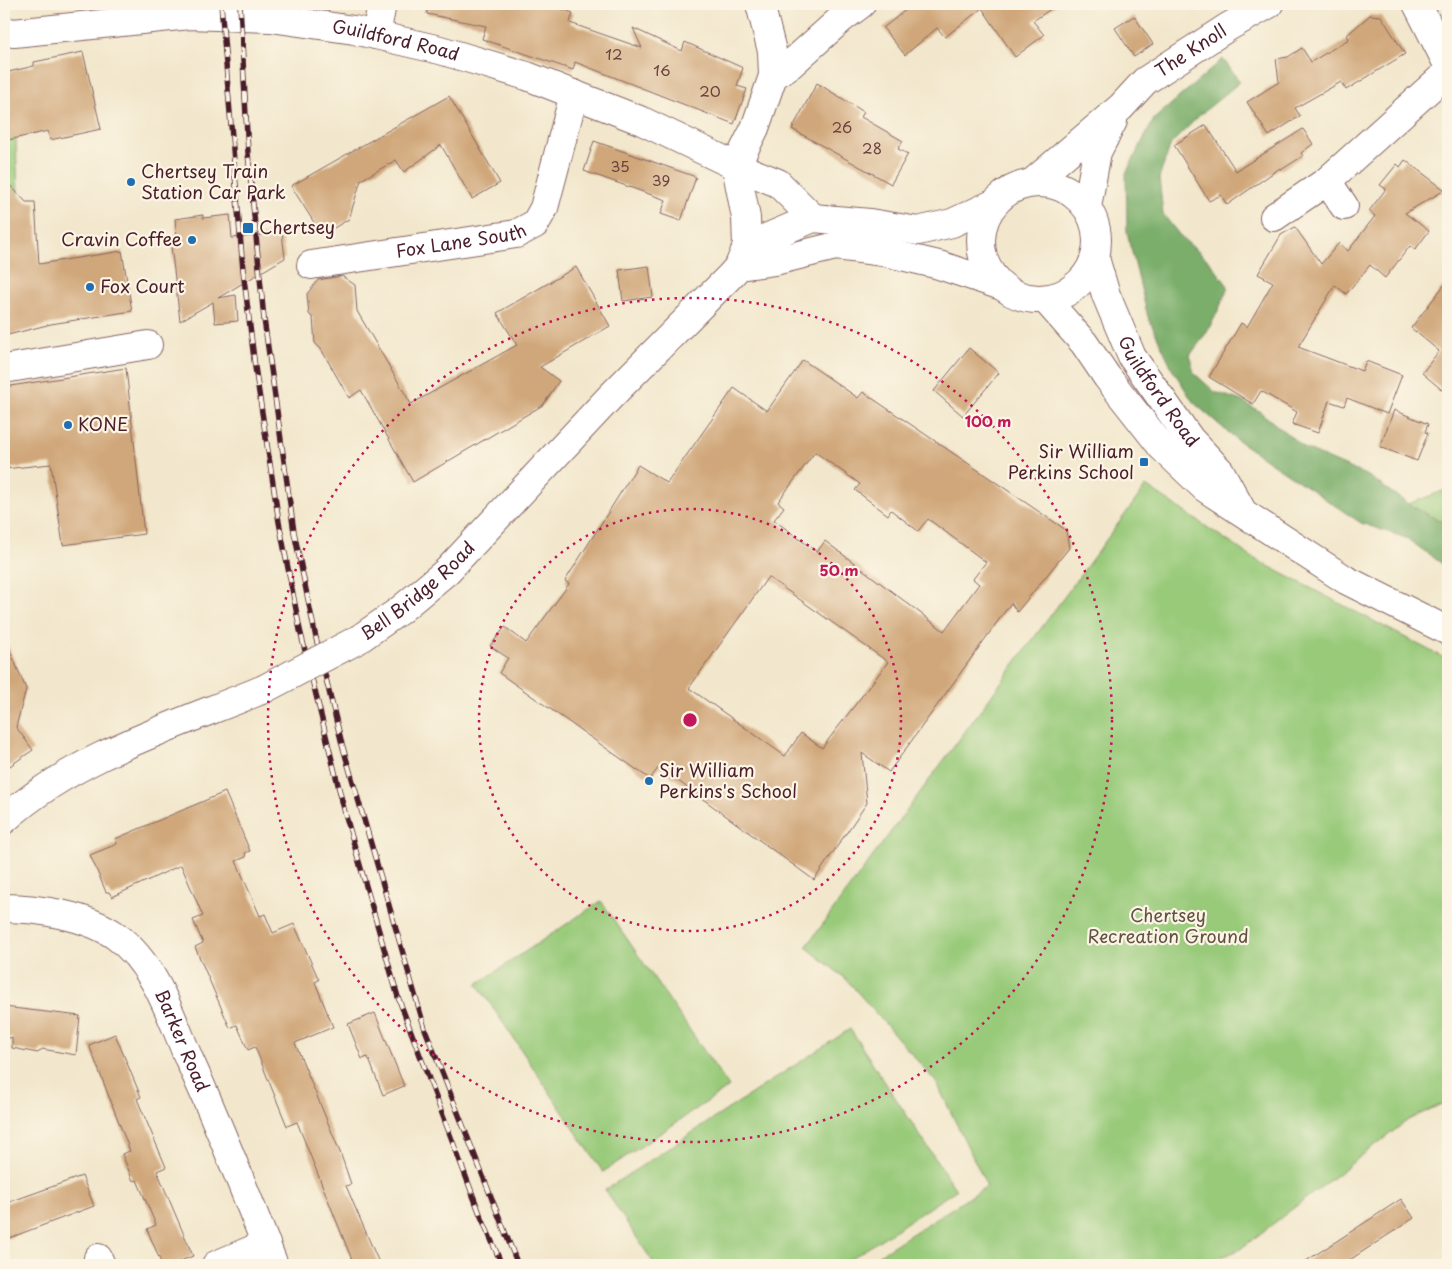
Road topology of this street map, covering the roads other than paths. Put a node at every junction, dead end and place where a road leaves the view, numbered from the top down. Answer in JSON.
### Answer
{"nodes":[{"id":1,"x":382,"y":4,"type":"edge"},
{"id":2,"x":760,"y":4,"type":"edge"},
{"id":3,"x":861,"y":4,"type":"edge"},
{"id":4,"x":1269,"y":4,"type":"edge"},
{"id":5,"x":1417,"y":4,"type":"edge"},
{"id":6,"x":4,"y":31,"type":"edge"},
{"id":7,"x":376,"y":35,"type":"junction"},
{"id":8,"x":1448,"y":65,"type":"edge"},
{"id":9,"x":1448,"y":72,"type":"edge"},
{"id":10,"x":772,"y":76,"type":"junction"},
{"id":11,"x":574,"y":94,"type":"junction"},
{"id":12,"x":1121,"y":107,"type":"junction"},
{"id":13,"x":736,"y":166,"type":"junction"},
{"id":14,"x":1327,"y":181,"type":"junction"},
{"id":15,"x":1033,"y":182,"type":"junction"},
{"id":16,"x":993,"y":204,"type":"junction"},
{"id":17,"x":1344,"y":206,"type":"dead end"},
{"id":18,"x":1087,"y":207,"type":"junction"},
{"id":19,"x":1274,"y":217,"type":"dead end"},
{"id":20,"x":813,"y":218,"type":"junction"},
{"id":21,"x":743,"y":256,"type":"junction"},
{"id":22,"x":1095,"y":258,"type":"junction"},
{"id":23,"x":311,"y":265,"type":"dead end"},
{"id":24,"x":1002,"y":286,"type":"junction"},
{"id":25,"x":1045,"y":299,"type":"junction"},
{"id":26,"x":148,"y":344,"type":"dead end"},
{"id":27,"x":4,"y":369,"type":"edge"},
{"id":28,"x":1244,"y":513,"type":"junction"},
{"id":29,"x":1448,"y":631,"type":"edge"},
{"id":30,"x":9,"y":813,"type":"edge"},
{"id":31,"x":4,"y":830,"type":"edge"},
{"id":32,"x":4,"y":908,"type":"edge"},
{"id":33,"x":270,"y":1254,"type":"edge"},
{"id":34,"x":216,"y":1265,"type":"edge"}],
"edges":[{"from":1,"to":7,"type":"street"},
{"from":2,"to":10,"type":"street"},
{"from":3,"to":10,"type":"street"},
{"from":4,"to":12,"type":"street","name":"The Knoll"},
{"from":5,"to":8,"type":"street"},
{"from":6,"to":7,"type":"street","name":"Guildford Road"},
{"from":7,"to":11,"type":"street","name":"Guildford Road"},
{"from":9,"to":14,"type":"street"},
{"from":10,"to":13,"type":"street"},
{"from":11,"to":13,"type":"street","name":"Guildford Road"},
{"from":11,"to":23,"type":"street","name":"Fox Lane South"},
{"from":12,"to":15,"type":"street","name":"The Knoll"},
{"from":12,"to":18,"type":"street","name":"The Knoll"},
{"from":13,"to":20,"type":"street","name":"Guildford Road"},
{"from":13,"to":21,"type":"street"},
{"from":14,"to":17,"type":"street"},
{"from":14,"to":19,"type":"street"},
{"from":15,"to":16,"type":"street"},
{"from":15,"to":18,"type":"street"},
{"from":16,"to":20,"type":"street"},
{"from":16,"to":24,"type":"street"},
{"from":18,"to":22,"type":"street"},
{"from":20,"to":21,"type":"street","name":"Bell Bridge Road"},
{"from":21,"to":24,"type":"street"},
{"from":21,"to":30,"type":"street","name":"Bell Bridge Road","bridge":true},
{"from":22,"to":25,"type":"street"},
{"from":22,"to":28,"type":"street","name":"Guildford Road"},
{"from":24,"to":25,"type":"street"},
{"from":25,"to":28,"type":"street","name":"Guildford Road"},
{"from":26,"to":27,"type":"street"},
{"from":28,"to":29,"type":"street","name":"Guildford Road"},
{"from":30,"to":31,"type":"street"},
{"from":32,"to":33,"type":"street","name":"Barker Road"},
{"from":33,"to":34,"type":"street"}]}
